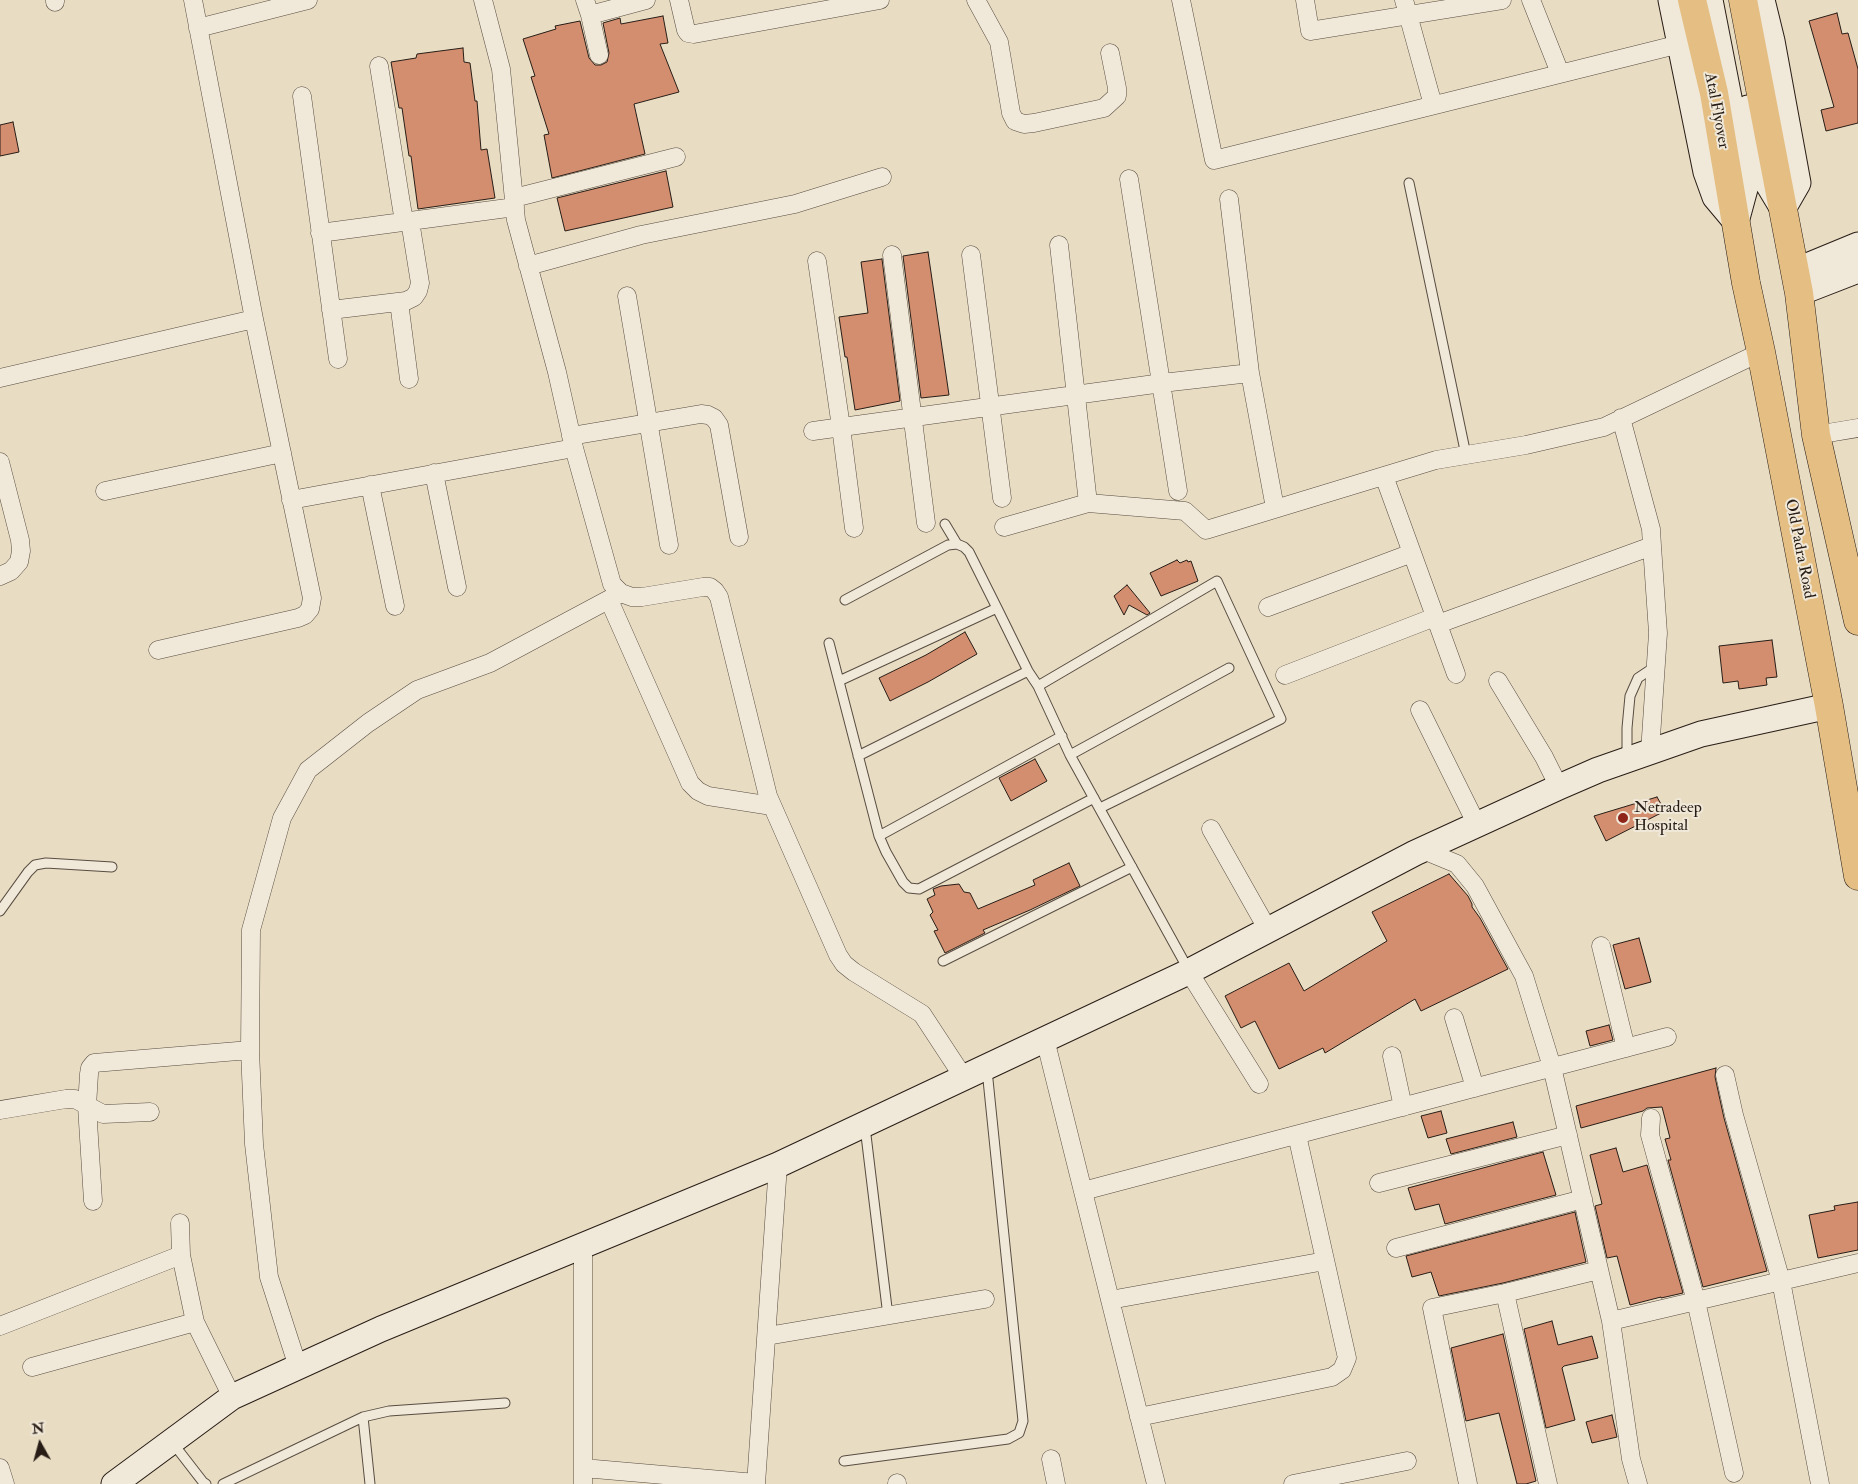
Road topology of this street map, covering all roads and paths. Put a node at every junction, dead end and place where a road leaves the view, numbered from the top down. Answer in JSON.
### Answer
{"nodes":[{"id":1,"x":193,"y":0,"type":"edge"},
{"id":2,"x":308,"y":0,"type":"edge"},
{"id":3,"x":483,"y":0,"type":"edge"},
{"id":4,"x":646,"y":0,"type":"edge"},
{"id":5,"x":678,"y":0,"type":"edge"},
{"id":6,"x":880,"y":0,"type":"edge"},
{"id":7,"x":976,"y":0,"type":"edge"},
{"id":8,"x":1181,"y":0,"type":"edge"},
{"id":9,"x":1305,"y":0,"type":"edge"},
{"id":10,"x":1502,"y":0,"type":"edge"},
{"id":11,"x":1531,"y":0,"type":"edge"},
{"id":12,"x":1671,"y":0,"type":"edge"},
{"id":13,"x":1692,"y":0,"type":"edge"},
{"id":14,"x":1710,"y":0,"type":"edge"},
{"id":15,"x":1725,"y":0,"type":"edge"},
{"id":16,"x":1744,"y":0,"type":"edge"},
{"id":17,"x":1762,"y":0,"type":"edge"},
{"id":18,"x":587,"y":7,"type":"edge"},
{"id":19,"x":1405,"y":7,"type":"edge"},
{"id":20,"x":198,"y":28,"type":"junction"},
{"id":21,"x":1680,"y":44,"type":"junction"},
{"id":22,"x":1110,"y":53,"type":"dead end"},
{"id":23,"x":599,"y":55,"type":"dead end"},
{"id":24,"x":379,"y":66,"type":"dead end"},
{"id":25,"x":1560,"y":73,"type":"junction"},
{"id":26,"x":302,"y":96,"type":"dead end"},
{"id":27,"x":1433,"y":105,"type":"junction"},
{"id":28,"x":676,"y":157,"type":"dead end"},
{"id":29,"x":882,"y":177,"type":"dead end"},
{"id":30,"x":1129,"y":179,"type":"dead end"},
{"id":31,"x":1409,"y":183,"type":"dead end"},
{"id":32,"x":1229,"y":199,"type":"dead end"},
{"id":33,"x":514,"y":202,"type":"junction"},
{"id":34,"x":1783,"y":209,"type":"junction"},
{"id":35,"x":407,"y":221,"type":"junction"},
{"id":36,"x":1736,"y":222,"type":"junction"},
{"id":37,"x":320,"y":233,"type":"junction"},
{"id":38,"x":1059,"y":245,"type":"dead end"},
{"id":39,"x":1858,"y":245,"type":"edge"},
{"id":40,"x":892,"y":255,"type":"dead end"},
{"id":41,"x":971,"y":255,"type":"dead end"},
{"id":42,"x":817,"y":261,"type":"dead end"},
{"id":43,"x":528,"y":266,"type":"junction"},
{"id":44,"x":1858,"y":270,"type":"edge"},
{"id":45,"x":1797,"y":282,"type":"junction"},
{"id":46,"x":627,"y":296,"type":"dead end"},
{"id":47,"x":399,"y":302,"type":"junction"},
{"id":48,"x":331,"y":310,"type":"junction"},
{"id":49,"x":254,"y":319,"type":"junction"},
{"id":50,"x":1761,"y":352,"type":"junction"},
{"id":51,"x":338,"y":359,"type":"dead end"},
{"id":52,"x":1250,"y":373,"type":"junction"},
{"id":53,"x":0,"y":378,"type":"edge"},
{"id":54,"x":409,"y":379,"type":"dead end"},
{"id":55,"x":1162,"y":383,"type":"junction"},
{"id":56,"x":1076,"y":395,"type":"junction"},
{"id":57,"x":990,"y":407,"type":"junction"},
{"id":58,"x":912,"y":418,"type":"junction"},
{"id":59,"x":1621,"y":418,"type":"junction"},
{"id":60,"x":649,"y":423,"type":"junction"},
{"id":61,"x":842,"y":427,"type":"junction"},
{"id":62,"x":1858,"y":428,"type":"edge"},
{"id":63,"x":813,"y":431,"type":"dead end"},
{"id":64,"x":1816,"y":435,"type":"junction"},
{"id":65,"x":573,"y":442,"type":"junction"},
{"id":66,"x":282,"y":453,"type":"junction"},
{"id":67,"x":1466,"y":455,"type":"junction"},
{"id":68,"x":0,"y":462,"type":"edge"},
{"id":69,"x":434,"y":474,"type":"junction"},
{"id":70,"x":1384,"y":476,"type":"junction"},
{"id":71,"x":370,"y":485,"type":"junction"},
{"id":72,"x":105,"y":491,"type":"dead end"},
{"id":73,"x":1178,"y":491,"type":"dead end"},
{"id":74,"x":1002,"y":498,"type":"dead end"},
{"id":75,"x":292,"y":500,"type":"junction"},
{"id":76,"x":1088,"y":504,"type":"junction"},
{"id":77,"x":1275,"y":508,"type":"junction"},
{"id":78,"x":926,"y":523,"type":"dead end"},
{"id":79,"x":945,"y":524,"type":"dead end"},
{"id":80,"x":1004,"y":527,"type":"dead end"},
{"id":81,"x":854,"y":528,"type":"dead end"},
{"id":82,"x":739,"y":537,"type":"dead end"},
{"id":83,"x":957,"y":544,"type":"junction"},
{"id":84,"x":669,"y":545,"type":"dead end"},
{"id":85,"x":1652,"y":546,"type":"junction"},
{"id":86,"x":1412,"y":554,"type":"junction"},
{"id":87,"x":0,"y":576,"type":"edge"},
{"id":88,"x":457,"y":588,"type":"dead end"},
{"id":89,"x":615,"y":596,"type":"junction"},
{"id":90,"x":845,"y":600,"type":"dead end"},
{"id":91,"x":395,"y":606,"type":"dead end"},
{"id":92,"x":996,"y":608,"type":"junction"},
{"id":93,"x":1268,"y":608,"type":"dead end"},
{"id":94,"x":1436,"y":620,"type":"junction"},
{"id":95,"x":1858,"y":621,"type":"edge"},
{"id":96,"x":829,"y":643,"type":"dead end"},
{"id":97,"x":158,"y":650,"type":"dead end"},
{"id":98,"x":1656,"y":666,"type":"junction"},
{"id":99,"x":1229,"y":668,"type":"dead end"},
{"id":100,"x":1028,"y":671,"type":"junction"},
{"id":101,"x":1456,"y":674,"type":"dead end"},
{"id":102,"x":1285,"y":675,"type":"dead end"},
{"id":103,"x":839,"y":681,"type":"junction"},
{"id":104,"x":1498,"y":681,"type":"dead end"},
{"id":105,"x":1038,"y":686,"type":"junction"},
{"id":106,"x":1828,"y":706,"type":"junction"},
{"id":107,"x":1420,"y":710,"type":"dead end"},
{"id":108,"x":1062,"y":736,"type":"junction"},
{"id":109,"x":1070,"y":755,"type":"junction"},
{"id":110,"x":858,"y":756,"type":"junction"},
{"id":111,"x":1638,"y":756,"type":"junction"},
{"id":112,"x":1559,"y":787,"type":"junction"},
{"id":113,"x":1094,"y":798,"type":"junction"},
{"id":114,"x":772,"y":806,"type":"junction"},
{"id":115,"x":1100,"y":808,"type":"junction"},
{"id":116,"x":1477,"y":825,"type":"junction"},
{"id":117,"x":1211,"y":829,"type":"dead end"},
{"id":118,"x":879,"y":836,"type":"junction"},
{"id":119,"x":1423,"y":850,"type":"junction"},
{"id":120,"x":112,"y":867,"type":"dead end"},
{"id":121,"x":1132,"y":868,"type":"junction"},
{"id":122,"x":1858,"y":876,"type":"edge"},
{"id":123,"x":0,"y":911,"type":"edge"},
{"id":124,"x":1268,"y":930,"type":"junction"},
{"id":125,"x":1601,"y":946,"type":"dead end"},
{"id":126,"x":943,"y":961,"type":"dead end"},
{"id":127,"x":1189,"y":972,"type":"junction"},
{"id":128,"x":1454,"y":1018,"type":"dead end"},
{"id":129,"x":1667,"y":1037,"type":"dead end"},
{"id":130,"x":1045,"y":1039,"type":"junction"},
{"id":131,"x":1626,"y":1048,"type":"junction"},
{"id":132,"x":250,"y":1050,"type":"junction"},
{"id":133,"x":1392,"y":1056,"type":"dead end"},
{"id":134,"x":986,"y":1067,"type":"junction"},
{"id":135,"x":1552,"y":1067,"type":"junction"},
{"id":136,"x":1725,"y":1074,"type":"dead end"},
{"id":137,"x":964,"y":1078,"type":"junction"},
{"id":138,"x":1260,"y":1084,"type":"dead end"},
{"id":139,"x":1475,"y":1088,"type":"junction"},
{"id":140,"x":87,"y":1106,"type":"junction"},
{"id":141,"x":1403,"y":1107,"type":"junction"},
{"id":142,"x":0,"y":1110,"type":"edge"},
{"id":143,"x":150,"y":1112,"type":"dead end"},
{"id":144,"x":1651,"y":1118,"type":"dead end"},
{"id":145,"x":864,"y":1124,"type":"junction"},
{"id":146,"x":1297,"y":1135,"type":"junction"},
{"id":147,"x":1568,"y":1135,"type":"junction"},
{"id":148,"x":778,"y":1165,"type":"junction"},
{"id":149,"x":1380,"y":1183,"type":"dead end"},
{"id":150,"x":1083,"y":1191,"type":"junction"},
{"id":151,"x":1583,"y":1198,"type":"junction"},
{"id":152,"x":93,"y":1201,"type":"dead end"},
{"id":153,"x":180,"y":1223,"type":"dead end"},
{"id":154,"x":583,"y":1246,"type":"junction"},
{"id":155,"x":1396,"y":1248,"type":"dead end"},
{"id":156,"x":181,"y":1254,"type":"junction"},
{"id":157,"x":1325,"y":1262,"type":"junction"},
{"id":158,"x":1858,"y":1263,"type":"edge"},
{"id":159,"x":1599,"y":1270,"type":"junction"},
{"id":160,"x":1781,"y":1281,"type":"junction"},
{"id":161,"x":1505,"y":1293,"type":"junction"},
{"id":162,"x":985,"y":1300,"type":"dead end"},
{"id":163,"x":1110,"y":1300,"type":"junction"},
{"id":164,"x":1696,"y":1301,"type":"junction"},
{"id":165,"x":888,"y":1316,"type":"junction"},
{"id":166,"x":1612,"y":1321,"type":"junction"},
{"id":167,"x":196,"y":1322,"type":"junction"},
{"id":168,"x":0,"y":1326,"type":"edge"},
{"id":169,"x":767,"y":1336,"type":"junction"},
{"id":170,"x":32,"y":1367,"type":"dead end"},
{"id":171,"x":298,"y":1367,"type":"junction"},
{"id":172,"x":232,"y":1397,"type":"junction"},
{"id":173,"x":506,"y":1402,"type":"dead end"},
{"id":174,"x":363,"y":1417,"type":"junction"},
{"id":175,"x":1139,"y":1417,"type":"junction"},
{"id":176,"x":172,"y":1442,"type":"junction"},
{"id":177,"x":1051,"y":1459,"type":"dead end"},
{"id":178,"x":844,"y":1460,"type":"dead end"},
{"id":179,"x":1407,"y":1461,"type":"dead end"},
{"id":180,"x":0,"y":1468,"type":"edge"},
{"id":181,"x":1734,"y":1473,"type":"dead end"},
{"id":182,"x":583,"y":1476,"type":"edge"},
{"id":183,"x":756,"y":1483,"type":"edge"},
{"id":184,"x":5,"y":1484,"type":"edge"},
{"id":185,"x":114,"y":1484,"type":"edge"},
{"id":186,"x":206,"y":1484,"type":"edge"},
{"id":187,"x":223,"y":1484,"type":"edge"},
{"id":188,"x":370,"y":1484,"type":"edge"},
{"id":189,"x":1056,"y":1484,"type":"edge"},
{"id":190,"x":1156,"y":1484,"type":"edge"},
{"id":191,"x":1293,"y":1484,"type":"edge"},
{"id":192,"x":1468,"y":1484,"type":"edge"},
{"id":193,"x":1548,"y":1484,"type":"edge"},
{"id":194,"x":1638,"y":1484,"type":"edge"},
{"id":195,"x":1820,"y":1484,"type":"edge"}],
"edges":[{"from":1,"to":20,"type":"street"},
{"from":2,"to":20,"type":"street"},
{"from":3,"to":33,"type":"street"},
{"from":4,"to":18,"type":"street"},
{"from":5,"to":6,"type":"street"},
{"from":7,"to":22,"type":"street"},
{"from":8,"to":27,"type":"street"},
{"from":9,"to":19,"type":"street"},
{"from":10,"to":19,"type":"street"},
{"from":11,"to":25,"type":"street"},
{"from":12,"to":21,"type":"street"},
{"from":13,"to":36,"type":"main road","name":"Atal Flyover"},
{"from":14,"to":36,"type":"street"},
{"from":15,"to":34,"type":"street"},
{"from":16,"to":34,"type":"main road"},
{"from":17,"to":34,"type":"street"},
{"from":18,"to":23,"type":"street"},
{"from":19,"to":27,"type":"street"},
{"from":20,"to":49,"type":"street"},
{"from":21,"to":25,"type":"street"},
{"from":21,"to":36,"type":"street"},
{"from":24,"to":35,"type":"street"},
{"from":25,"to":27,"type":"street"},
{"from":26,"to":37,"type":"street"},
{"from":28,"to":33,"type":"street"},
{"from":29,"to":43,"type":"street"},
{"from":30,"to":55,"type":"street"},
{"from":31,"to":67,"type":"lane"},
{"from":32,"to":52,"type":"street"},
{"from":33,"to":35,"type":"street"},
{"from":33,"to":43,"type":"street"},
{"from":34,"to":45,"type":"main road"},
{"from":35,"to":37,"type":"street"},
{"from":35,"to":47,"type":"street"},
{"from":36,"to":50,"type":"main road","name":"Old Padra Road"},
{"from":37,"to":48,"type":"street"},
{"from":38,"to":56,"type":"street"},
{"from":39,"to":45,"type":"street"},
{"from":40,"to":58,"type":"street"},
{"from":41,"to":57,"type":"street"},
{"from":42,"to":61,"type":"street"},
{"from":43,"to":65,"type":"street"},
{"from":44,"to":45,"type":"street"},
{"from":45,"to":64,"type":"main road"},
{"from":46,"to":60,"type":"street"},
{"from":47,"to":48,"type":"street"},
{"from":47,"to":54,"type":"street"},
{"from":48,"to":51,"type":"street"},
{"from":49,"to":53,"type":"street"},
{"from":49,"to":66,"type":"street"},
{"from":50,"to":59,"type":"street"},
{"from":50,"to":106,"type":"main road","name":"Old Padra Road"},
{"from":52,"to":55,"type":"street"},
{"from":52,"to":77,"type":"street"},
{"from":55,"to":56,"type":"street"},
{"from":55,"to":73,"type":"street"},
{"from":56,"to":57,"type":"street"},
{"from":56,"to":76,"type":"street"},
{"from":57,"to":58,"type":"street"},
{"from":57,"to":74,"type":"street"},
{"from":58,"to":61,"type":"street"},
{"from":58,"to":78,"type":"street"},
{"from":59,"to":67,"type":"street"},
{"from":59,"to":85,"type":"street"},
{"from":60,"to":65,"type":"street"},
{"from":60,"to":82,"type":"street"},
{"from":60,"to":84,"type":"street"},
{"from":61,"to":63,"type":"street"},
{"from":61,"to":81,"type":"street"},
{"from":62,"to":64,"type":"street"},
{"from":64,"to":95,"type":"main road"},
{"from":65,"to":69,"type":"street"},
{"from":65,"to":89,"type":"street"},
{"from":66,"to":72,"type":"street"},
{"from":66,"to":75,"type":"street"},
{"from":67,"to":70,"type":"street"},
{"from":68,"to":87,"type":"street"},
{"from":69,"to":71,"type":"street"},
{"from":69,"to":88,"type":"street"},
{"from":70,"to":77,"type":"street"},
{"from":70,"to":86,"type":"street"},
{"from":71,"to":75,"type":"street"},
{"from":71,"to":91,"type":"street"},
{"from":75,"to":97,"type":"street"},
{"from":76,"to":77,"type":"street"},
{"from":76,"to":80,"type":"street"},
{"from":79,"to":83,"type":"lane"},
{"from":83,"to":90,"type":"lane"},
{"from":83,"to":92,"type":"lane"},
{"from":85,"to":94,"type":"street"},
{"from":85,"to":98,"type":"street"},
{"from":86,"to":93,"type":"street"},
{"from":86,"to":94,"type":"street"},
{"from":89,"to":114,"type":"street"},
{"from":89,"to":114,"type":"street"},
{"from":89,"to":132,"type":"street"},
{"from":92,"to":100,"type":"lane"},
{"from":92,"to":103,"type":"lane"},
{"from":94,"to":101,"type":"street"},
{"from":94,"to":102,"type":"street"},
{"from":96,"to":103,"type":"lane"},
{"from":98,"to":111,"type":"street"},
{"from":98,"to":111,"type":"lane"},
{"from":99,"to":109,"type":"lane"},
{"from":100,"to":105,"type":"lane"},
{"from":100,"to":110,"type":"lane"},
{"from":103,"to":110,"type":"lane"},
{"from":104,"to":112,"type":"street"},
{"from":105,"to":108,"type":"lane"},
{"from":105,"to":115,"type":"lane"},
{"from":106,"to":111,"type":"street"},
{"from":106,"to":122,"type":"main road","name":"Old Padra Road"},
{"from":107,"to":116,"type":"street"},
{"from":108,"to":109,"type":"lane"},
{"from":108,"to":118,"type":"lane"},
{"from":109,"to":113,"type":"lane"},
{"from":110,"to":118,"type":"lane"},
{"from":111,"to":112,"type":"street"},
{"from":112,"to":116,"type":"street"},
{"from":113,"to":115,"type":"lane"},
{"from":113,"to":118,"type":"lane"},
{"from":114,"to":137,"type":"street"},
{"from":115,"to":121,"type":"lane"},
{"from":116,"to":119,"type":"street"},
{"from":117,"to":124,"type":"street"},
{"from":119,"to":124,"type":"street"},
{"from":119,"to":135,"type":"street"},
{"from":120,"to":123,"type":"lane"},
{"from":121,"to":126,"type":"lane"},
{"from":121,"to":127,"type":"lane"},
{"from":124,"to":127,"type":"street"},
{"from":125,"to":131,"type":"street"},
{"from":127,"to":130,"type":"street"},
{"from":127,"to":138,"type":"street"},
{"from":128,"to":139,"type":"street"},
{"from":129,"to":131,"type":"street"},
{"from":130,"to":134,"type":"street"},
{"from":130,"to":150,"type":"street"},
{"from":131,"to":135,"type":"street"},
{"from":132,"to":140,"type":"street"},
{"from":132,"to":171,"type":"street"},
{"from":133,"to":141,"type":"street"},
{"from":134,"to":137,"type":"street"},
{"from":134,"to":178,"type":"lane"},
{"from":135,"to":139,"type":"street"},
{"from":135,"to":147,"type":"street"},
{"from":136,"to":160,"type":"street"},
{"from":137,"to":145,"type":"street"},
{"from":139,"to":141,"type":"street"},
{"from":140,"to":142,"type":"street"},
{"from":140,"to":143,"type":"street"},
{"from":140,"to":152,"type":"street"},
{"from":141,"to":146,"type":"street"},
{"from":144,"to":164,"type":"street"},
{"from":145,"to":148,"type":"street"},
{"from":145,"to":165,"type":"lane"},
{"from":146,"to":150,"type":"street"},
{"from":146,"to":157,"type":"street"},
{"from":147,"to":149,"type":"street"},
{"from":147,"to":151,"type":"street"},
{"from":148,"to":154,"type":"street"},
{"from":148,"to":169,"type":"street"},
{"from":150,"to":163,"type":"street"},
{"from":151,"to":155,"type":"street"},
{"from":151,"to":159,"type":"street"},
{"from":153,"to":156,"type":"street"},
{"from":154,"to":171,"type":"street"},
{"from":154,"to":182,"type":"street"},
{"from":156,"to":167,"type":"street"},
{"from":156,"to":168,"type":"street"},
{"from":157,"to":163,"type":"street"},
{"from":157,"to":175,"type":"street"},
{"from":158,"to":160,"type":"street"},
{"from":159,"to":161,"type":"street"},
{"from":159,"to":166,"type":"street"},
{"from":160,"to":164,"type":"street"},
{"from":160,"to":195,"type":"street"},
{"from":161,"to":192,"type":"street"},
{"from":161,"to":193,"type":"street"},
{"from":162,"to":165,"type":"street"},
{"from":163,"to":175,"type":"street"},
{"from":164,"to":166,"type":"street"},
{"from":164,"to":181,"type":"street"},
{"from":165,"to":169,"type":"street"},
{"from":166,"to":194,"type":"street"},
{"from":167,"to":170,"type":"street"},
{"from":167,"to":172,"type":"street"},
{"from":169,"to":183,"type":"street"},
{"from":171,"to":172,"type":"street"},
{"from":172,"to":176,"type":"street"},
{"from":173,"to":174,"type":"lane"},
{"from":174,"to":187,"type":"lane"},
{"from":174,"to":188,"type":"lane"},
{"from":175,"to":190,"type":"street"},
{"from":176,"to":185,"type":"street"},
{"from":176,"to":186,"type":"lane"},
{"from":177,"to":189,"type":"street"},
{"from":179,"to":191,"type":"street"},
{"from":180,"to":184,"type":"street"},
{"from":182,"to":183,"type":"street"}]}
